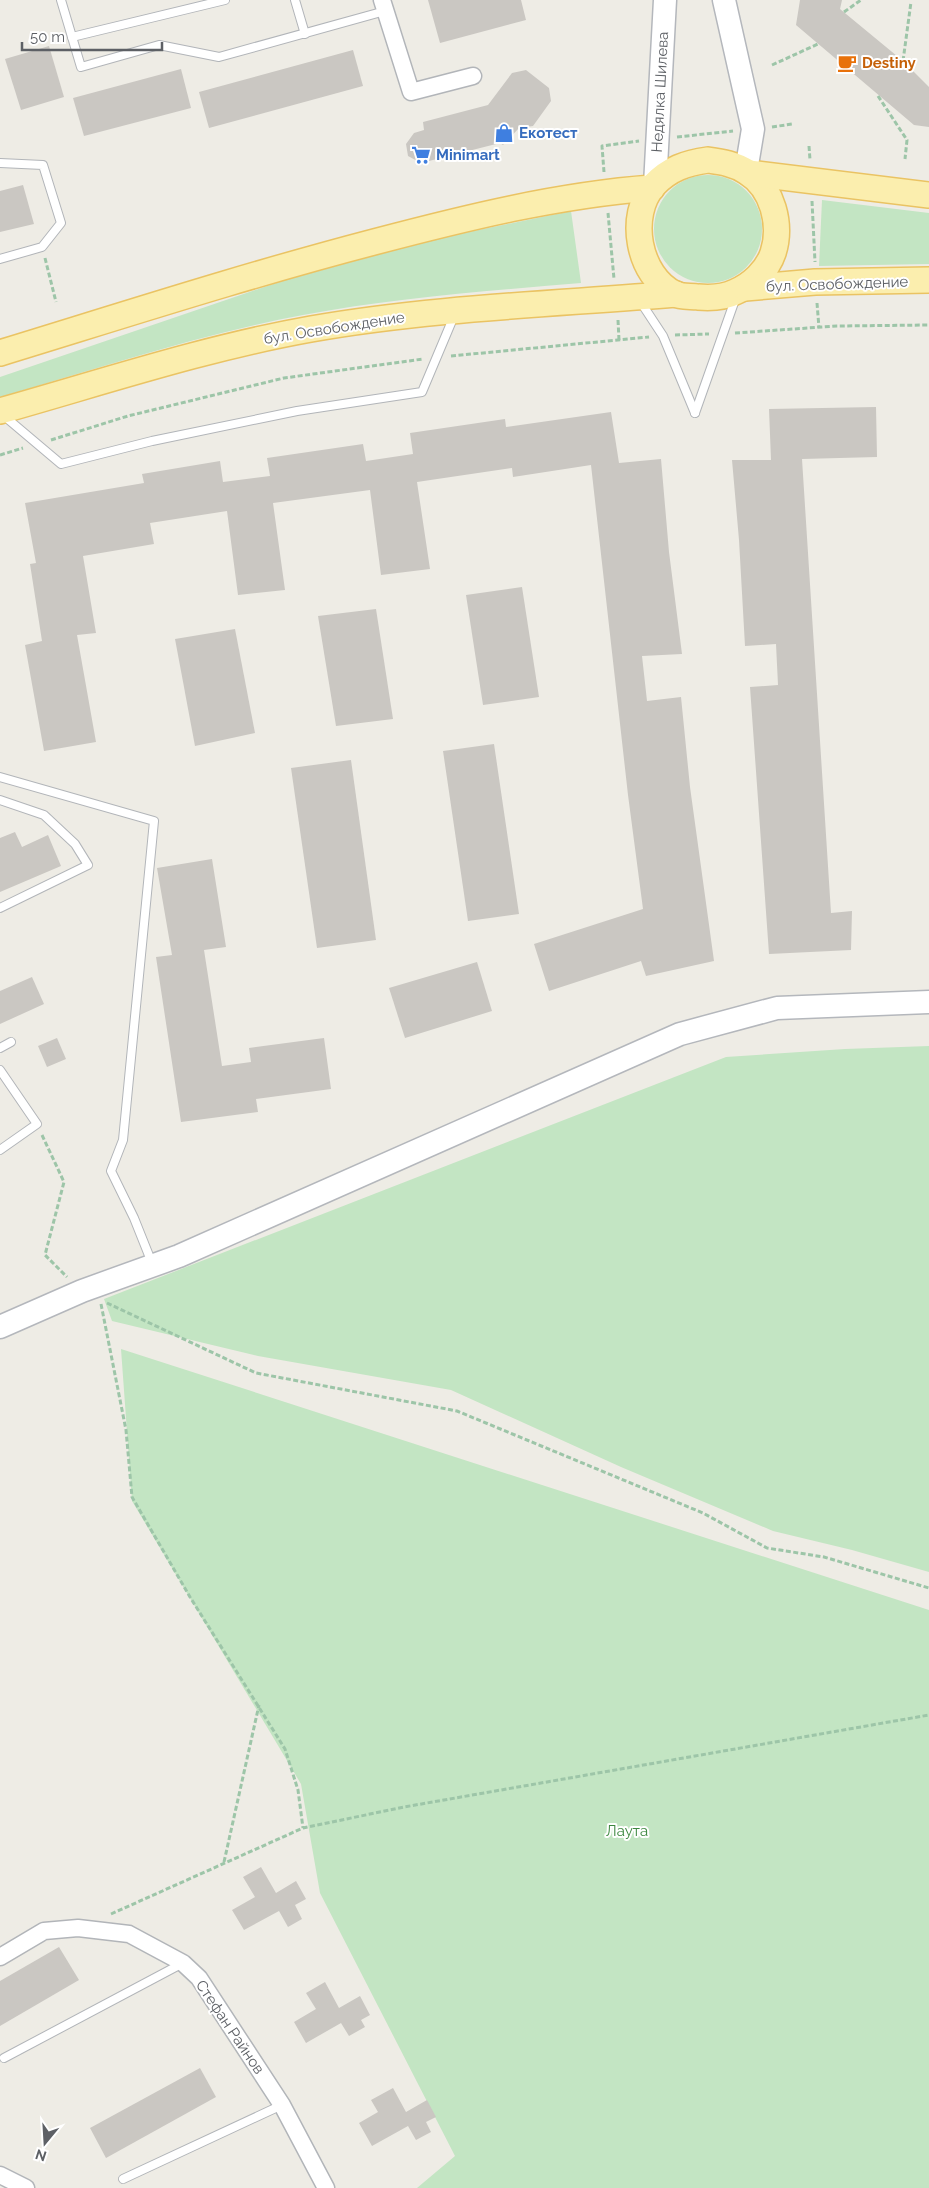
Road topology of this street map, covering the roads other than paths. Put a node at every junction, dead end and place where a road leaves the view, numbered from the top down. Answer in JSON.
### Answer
{"nodes":[{"id":1,"x":61,"y":0,"type":"edge"},
{"id":2,"x":225,"y":0,"type":"edge"},
{"id":3,"x":295,"y":0,"type":"edge"},
{"id":4,"x":665,"y":0,"type":"edge"},
{"id":5,"x":724,"y":0,"type":"edge"},
{"id":6,"x":384,"y":6,"type":"edge"},
{"id":7,"x":305,"y":34,"type":"junction"},
{"id":8,"x":72,"y":37,"type":"junction"},
{"id":9,"x":473,"y":76,"type":"dead end"},
{"id":10,"x":0,"y":163,"type":"edge"},
{"id":11,"x":748,"y":172,"type":"junction"},
{"id":12,"x":653,"y":186,"type":"junction"},
{"id":13,"x":929,"y":195,"type":"edge"},
{"id":14,"x":0,"y":259,"type":"edge"},
{"id":15,"x":929,"y":280,"type":"edge"},
{"id":16,"x":741,"y":289,"type":"junction"},
{"id":17,"x":676,"y":294,"type":"junction"},
{"id":18,"x":626,"y":298,"type":"junction"},
{"id":19,"x":456,"y":312,"type":"junction"},
{"id":20,"x":0,"y":353,"type":"edge"},
{"id":21,"x":0,"y":412,"type":"edge"},
{"id":22,"x":0,"y":777,"type":"edge"},
{"id":23,"x":0,"y":800,"type":"edge"},
{"id":24,"x":0,"y":908,"type":"edge"},
{"id":25,"x":929,"y":1002,"type":"edge"},
{"id":26,"x":11,"y":1042,"type":"dead end"},
{"id":27,"x":0,"y":1048,"type":"edge"},
{"id":28,"x":0,"y":1070,"type":"edge"},
{"id":29,"x":0,"y":1150,"type":"edge"},
{"id":30,"x":153,"y":1265,"type":"junction"},
{"id":31,"x":0,"y":1327,"type":"edge"},
{"id":32,"x":0,"y":1957,"type":"edge"},
{"id":33,"x":183,"y":1964,"type":"junction"},
{"id":34,"x":4,"y":2058,"type":"dead end"},
{"id":35,"x":282,"y":2105,"type":"junction"},
{"id":36,"x":0,"y":2175,"type":"edge"},
{"id":37,"x":122,"y":2179,"type":"dead end"},
{"id":38,"x":26,"y":2188,"type":"edge"},
{"id":39,"x":326,"y":2188,"type":"edge"}],
"edges":[{"from":1,"to":8,"type":"lane"},
{"from":2,"to":8,"type":"lane"},
{"from":3,"to":7,"type":"lane"},
{"from":4,"to":12,"type":"street","name":"Недялка Шилева"},
{"from":5,"to":11,"type":"street"},
{"from":6,"to":7,"type":"lane"},
{"from":6,"to":9,"type":"street"},
{"from":7,"to":8,"type":"lane"},
{"from":10,"to":14,"type":"lane"},
{"from":11,"to":12,"type":"main road"},
{"from":11,"to":13,"type":"main road"},
{"from":11,"to":16,"type":"main road"},
{"from":12,"to":17,"type":"main road"},
{"from":12,"to":20,"type":"main road"},
{"from":15,"to":16,"type":"main road","name":"бул. Освобождение"},
{"from":16,"to":17,"type":"main road"},
{"from":16,"to":18,"type":"lane"},
{"from":17,"to":18,"type":"main road","name":"бул. Освобождение"},
{"from":18,"to":19,"type":"main road","name":"бул. Освобождение"},
{"from":19,"to":21,"type":"main road","name":"бул. Освобождение"},
{"from":19,"to":21,"type":"lane"},
{"from":22,"to":30,"type":"lane"},
{"from":23,"to":24,"type":"lane"},
{"from":25,"to":30,"type":"street"},
{"from":26,"to":27,"type":"lane"},
{"from":28,"to":29,"type":"lane"},
{"from":30,"to":31,"type":"street"},
{"from":32,"to":33,"type":"street","name":"Стефан Райнов"},
{"from":33,"to":34,"type":"lane"},
{"from":33,"to":35,"type":"street","name":"Стефан Райнов"},
{"from":35,"to":37,"type":"lane"},
{"from":35,"to":39,"type":"street","name":"Стефан Райнов"},
{"from":36,"to":38,"type":"street"}]}
